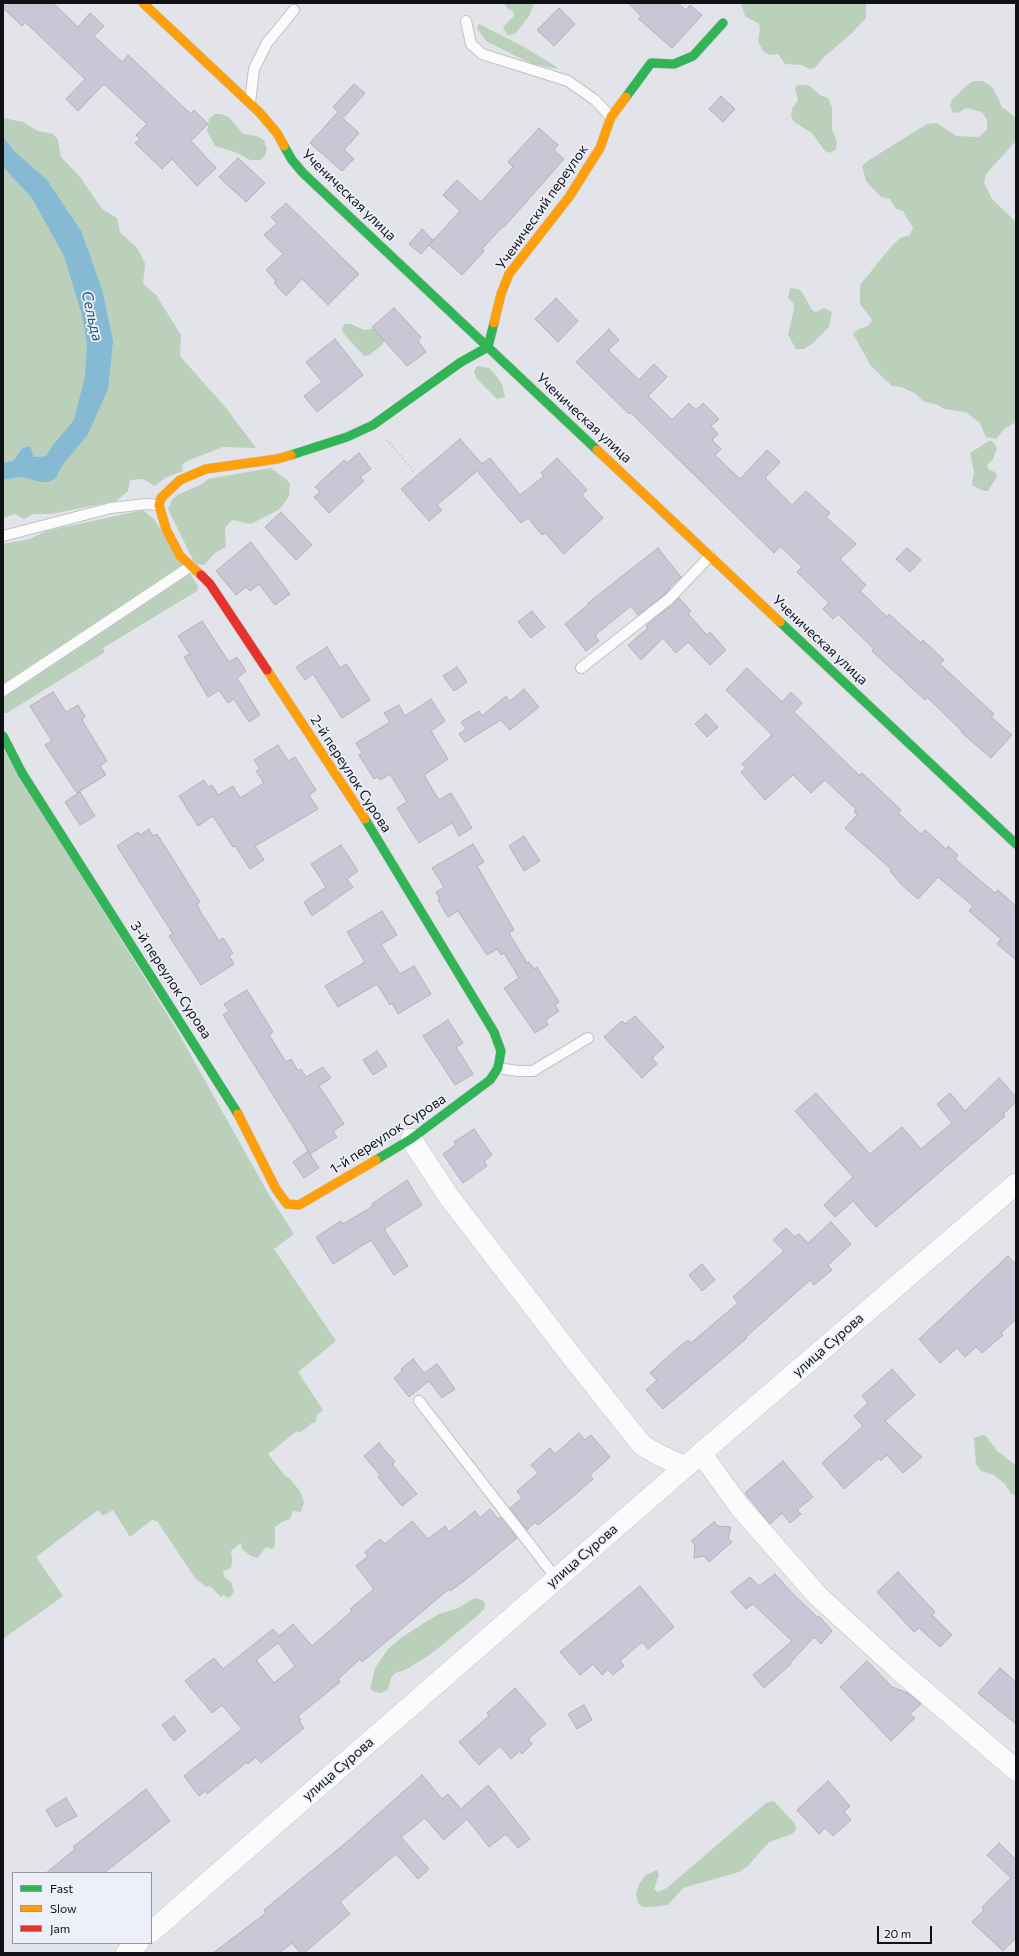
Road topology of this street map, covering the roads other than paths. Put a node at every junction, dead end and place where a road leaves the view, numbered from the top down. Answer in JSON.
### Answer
{"nodes":[{"id":1,"x":143,"y":3,"type":"edge"},
{"id":2,"x":294,"y":10,"type":"dead end"},
{"id":3,"x":466,"y":20,"type":"dead end"},
{"id":4,"x":723,"y":23,"type":"dead end"},
{"id":5,"x":250,"y":104,"type":"junction"},
{"id":6,"x":612,"y":117,"type":"junction"},
{"id":7,"x":488,"y":347,"type":"junction"},
{"id":8,"x":159,"y":506,"type":"junction"},
{"id":9,"x":3,"y":536,"type":"edge"},
{"id":10,"x":710,"y":556,"type":"junction"},
{"id":11,"x":191,"y":566,"type":"junction"},
{"id":12,"x":581,"y":668,"type":"dead end"},
{"id":13,"x":3,"y":691,"type":"edge"},
{"id":14,"x":3,"y":736,"type":"edge"},
{"id":15,"x":1016,"y":844,"type":"edge"},
{"id":16,"x":588,"y":1038,"type":"dead end"},
{"id":17,"x":498,"y":1068,"type":"junction"},
{"id":18,"x":411,"y":1139,"type":"junction"},
{"id":19,"x":1016,"y":1184,"type":"edge"},
{"id":20,"x":327,"y":1190,"type":"joint"},
{"id":21,"x":418,"y":1401,"type":"dead end"},
{"id":22,"x":701,"y":1453,"type":"junction"},
{"id":23,"x":685,"y":1467,"type":"junction"},
{"id":24,"x":556,"y":1578,"type":"junction"},
{"id":25,"x":1016,"y":1770,"type":"edge"},
{"id":26,"x":152,"y":1931,"type":"edge"},
{"id":27,"x":137,"y":1944,"type":"edge"},
{"id":28,"x":126,"y":1953,"type":"edge"}],
"edges":[{"from":1,"to":5,"type":"street","name":"Ученическая улица"},
{"from":2,"to":5,"type":"lane"},
{"from":3,"to":6,"type":"lane"},
{"from":4,"to":6,"type":"street","name":"Ученический переулок"},
{"from":5,"to":7,"type":"street","name":"Ученическая улица"},
{"from":6,"to":7,"type":"street","name":"Ученический переулок"},
{"from":7,"to":8,"type":"street"},
{"from":7,"to":10,"type":"street","name":"Ученическая улица"},
{"from":8,"to":9,"type":"lane"},
{"from":8,"to":11,"type":"street","name":"2-й переулок Сурова"},
{"from":10,"to":12,"type":"lane"},
{"from":10,"to":15,"type":"street","name":"Ученическая улица"},
{"from":11,"to":13,"type":"lane"},
{"from":11,"to":17,"type":"street","name":"2-й переулок Сурова"},
{"from":14,"to":20,"type":"street","name":"3-й переулок Сурова"},
{"from":16,"to":17,"type":"lane"},
{"from":17,"to":18,"type":"street","name":"1-й переулок Сурова"},
{"from":18,"to":20,"type":"street","name":"1-й переулок Сурова"},
{"from":18,"to":23,"type":"street"},
{"from":19,"to":22,"type":"street","name":"улица Сурова"},
{"from":21,"to":24,"type":"lane"},
{"from":22,"to":23,"type":"street","name":"улица Сурова"},
{"from":22,"to":25,"type":"street"},
{"from":23,"to":24,"type":"street","name":"улица Сурова"},
{"from":24,"to":26,"type":"street","name":"улица Сурова"},
{"from":27,"to":28,"type":"street"}]}
